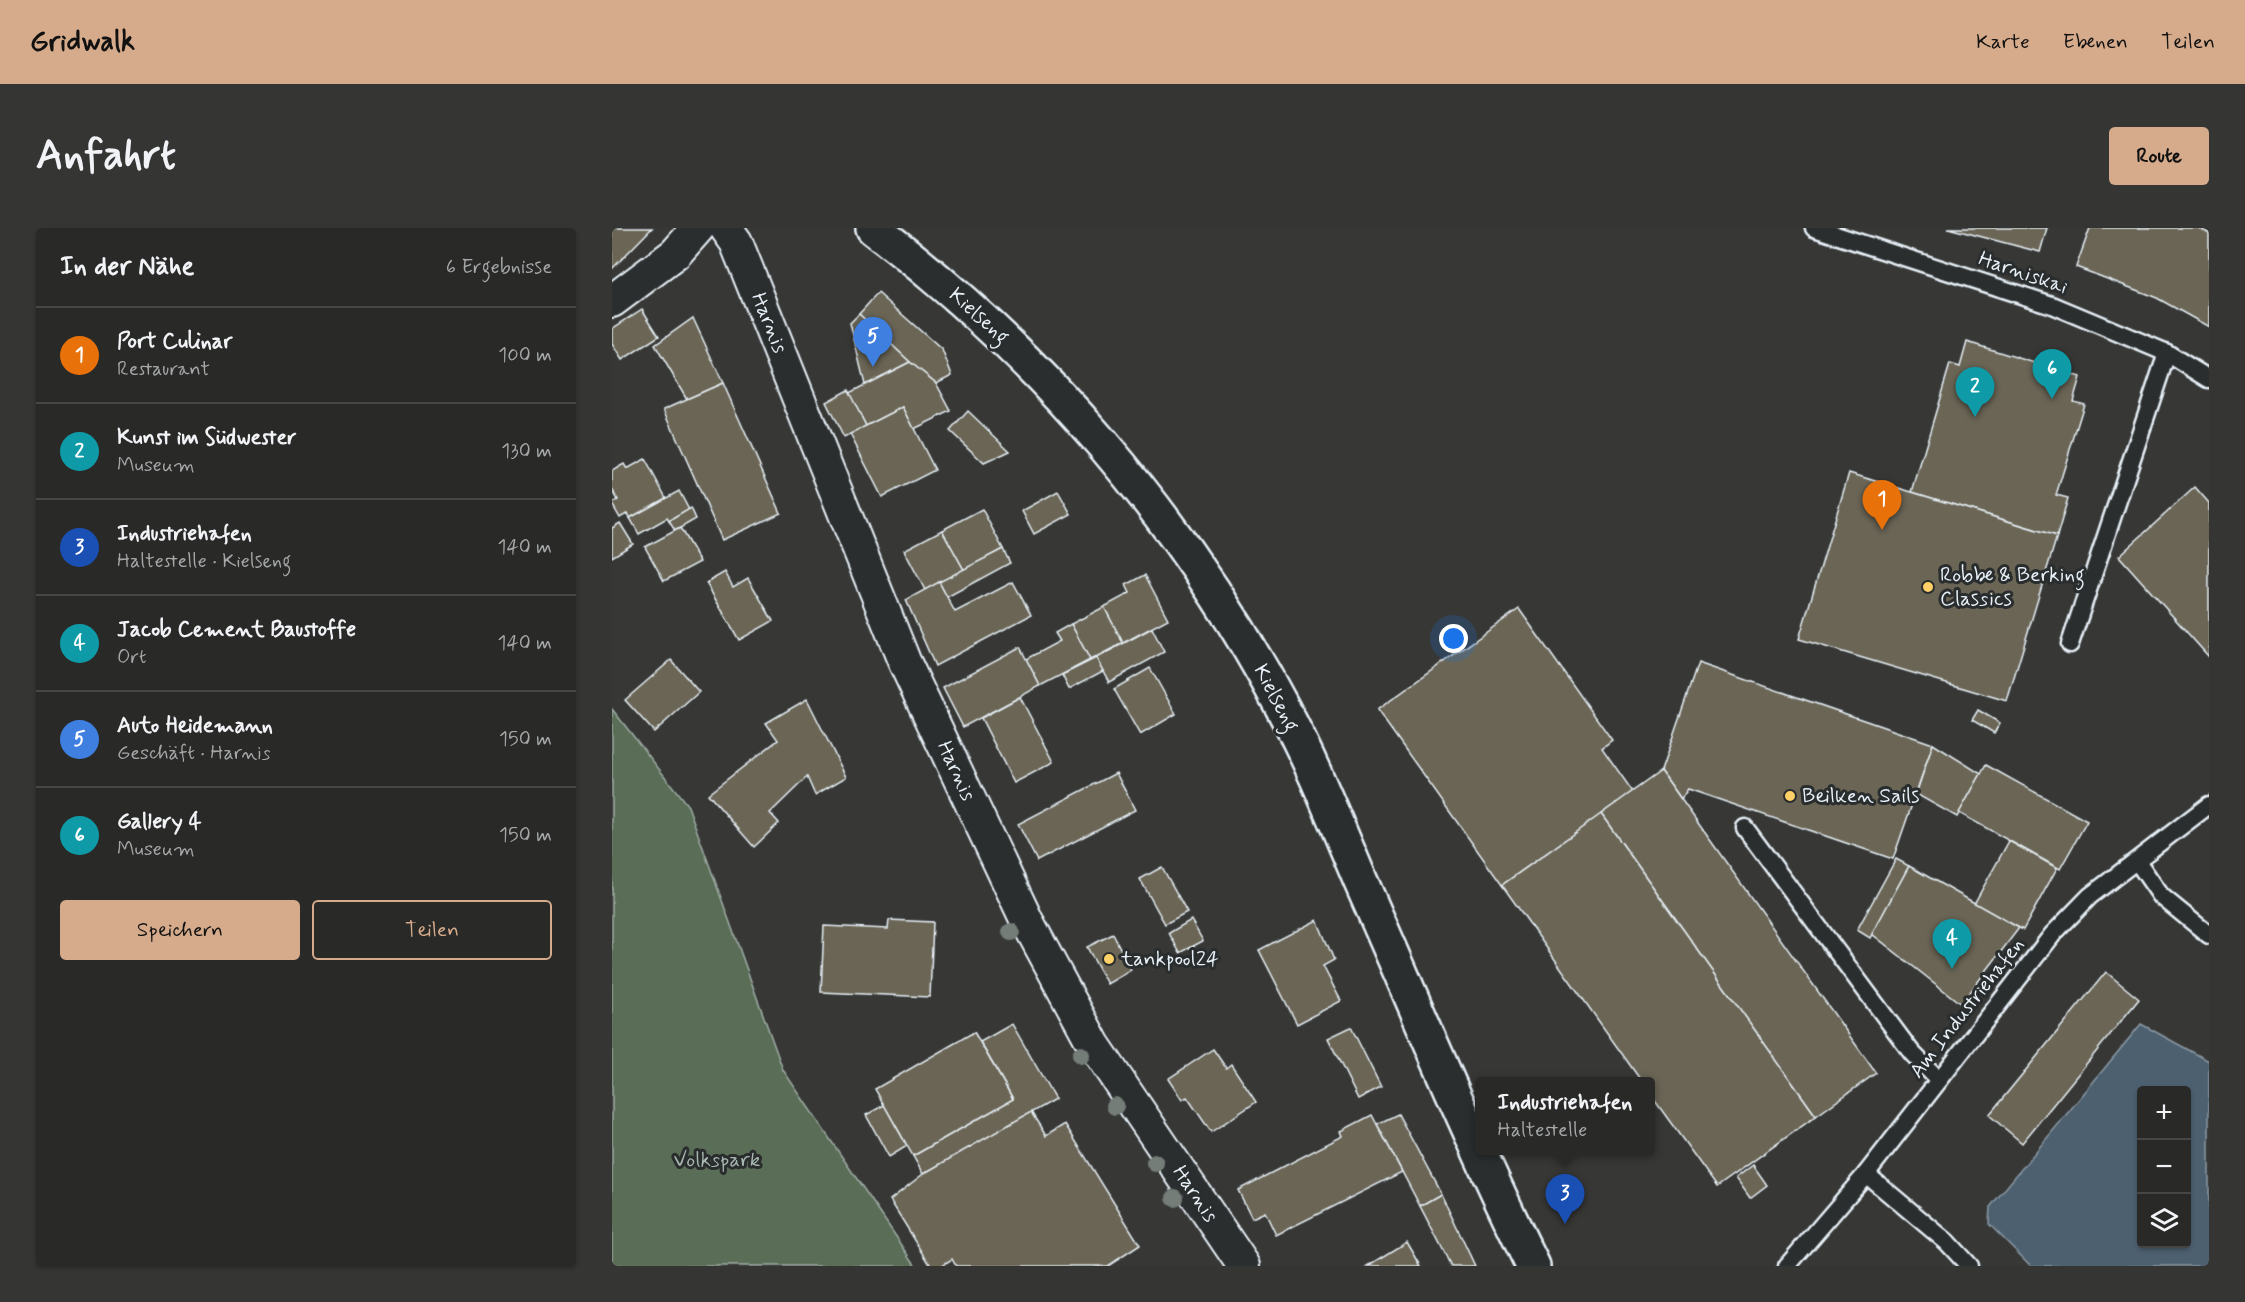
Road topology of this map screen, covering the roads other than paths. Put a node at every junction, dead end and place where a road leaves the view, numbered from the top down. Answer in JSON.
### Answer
{"nodes":[{"id":1,"x":698,"y":228,"type":"edge"},
{"id":2,"x":873,"y":228,"type":"edge"},
{"id":3,"x":1814,"y":228,"type":"edge"},
{"id":4,"x":739,"y":233,"type":"edge"},
{"id":5,"x":612,"y":301,"type":"edge"},
{"id":6,"x":2167,"y":353,"type":"junction"},
{"id":7,"x":2209,"y":379,"type":"edge"},
{"id":8,"x":2070,"y":644,"type":"dead end"},
{"id":9,"x":2209,"y":805,"type":"edge"},
{"id":10,"x":1745,"y":828,"type":"dead end"},
{"id":11,"x":2137,"y":861,"type":"junction"},
{"id":12,"x":2209,"y":935,"type":"edge"},
{"id":13,"x":1939,"y":1080,"type":"junction"},
{"id":14,"x":1475,"y":1142,"type":"edge"},
{"id":15,"x":1481,"y":1155,"type":"edge"},
{"id":16,"x":1866,"y":1174,"type":"junction"},
{"id":17,"x":1244,"y":1266,"type":"edge"},
{"id":18,"x":1533,"y":1266,"type":"edge"},
{"id":19,"x":1787,"y":1266,"type":"edge"},
{"id":20,"x":1969,"y":1266,"type":"edge"}],
"edges":[{"from":1,"to":5,"type":"street"},
{"from":2,"to":14,"type":"street","name":"Kielseng"},
{"from":3,"to":6,"type":"lane","name":"Harniskai"},
{"from":4,"to":17,"type":"street","name":"Harnis"},
{"from":6,"to":7,"type":"lane","name":"Harniskai"},
{"from":6,"to":8,"type":"lane"},
{"from":9,"to":11,"type":"lane","name":"Am Industriehafen"},
{"from":10,"to":13,"type":"lane"},
{"from":11,"to":12,"type":"lane"},
{"from":11,"to":13,"type":"lane","name":"Am Industriehafen"},
{"from":13,"to":16,"type":"lane","name":"Am Industriehafen"},
{"from":15,"to":18,"type":"street","name":"Kielseng"},
{"from":16,"to":19,"type":"lane","name":"Am Industriehafen"},
{"from":16,"to":20,"type":"lane"}]}
